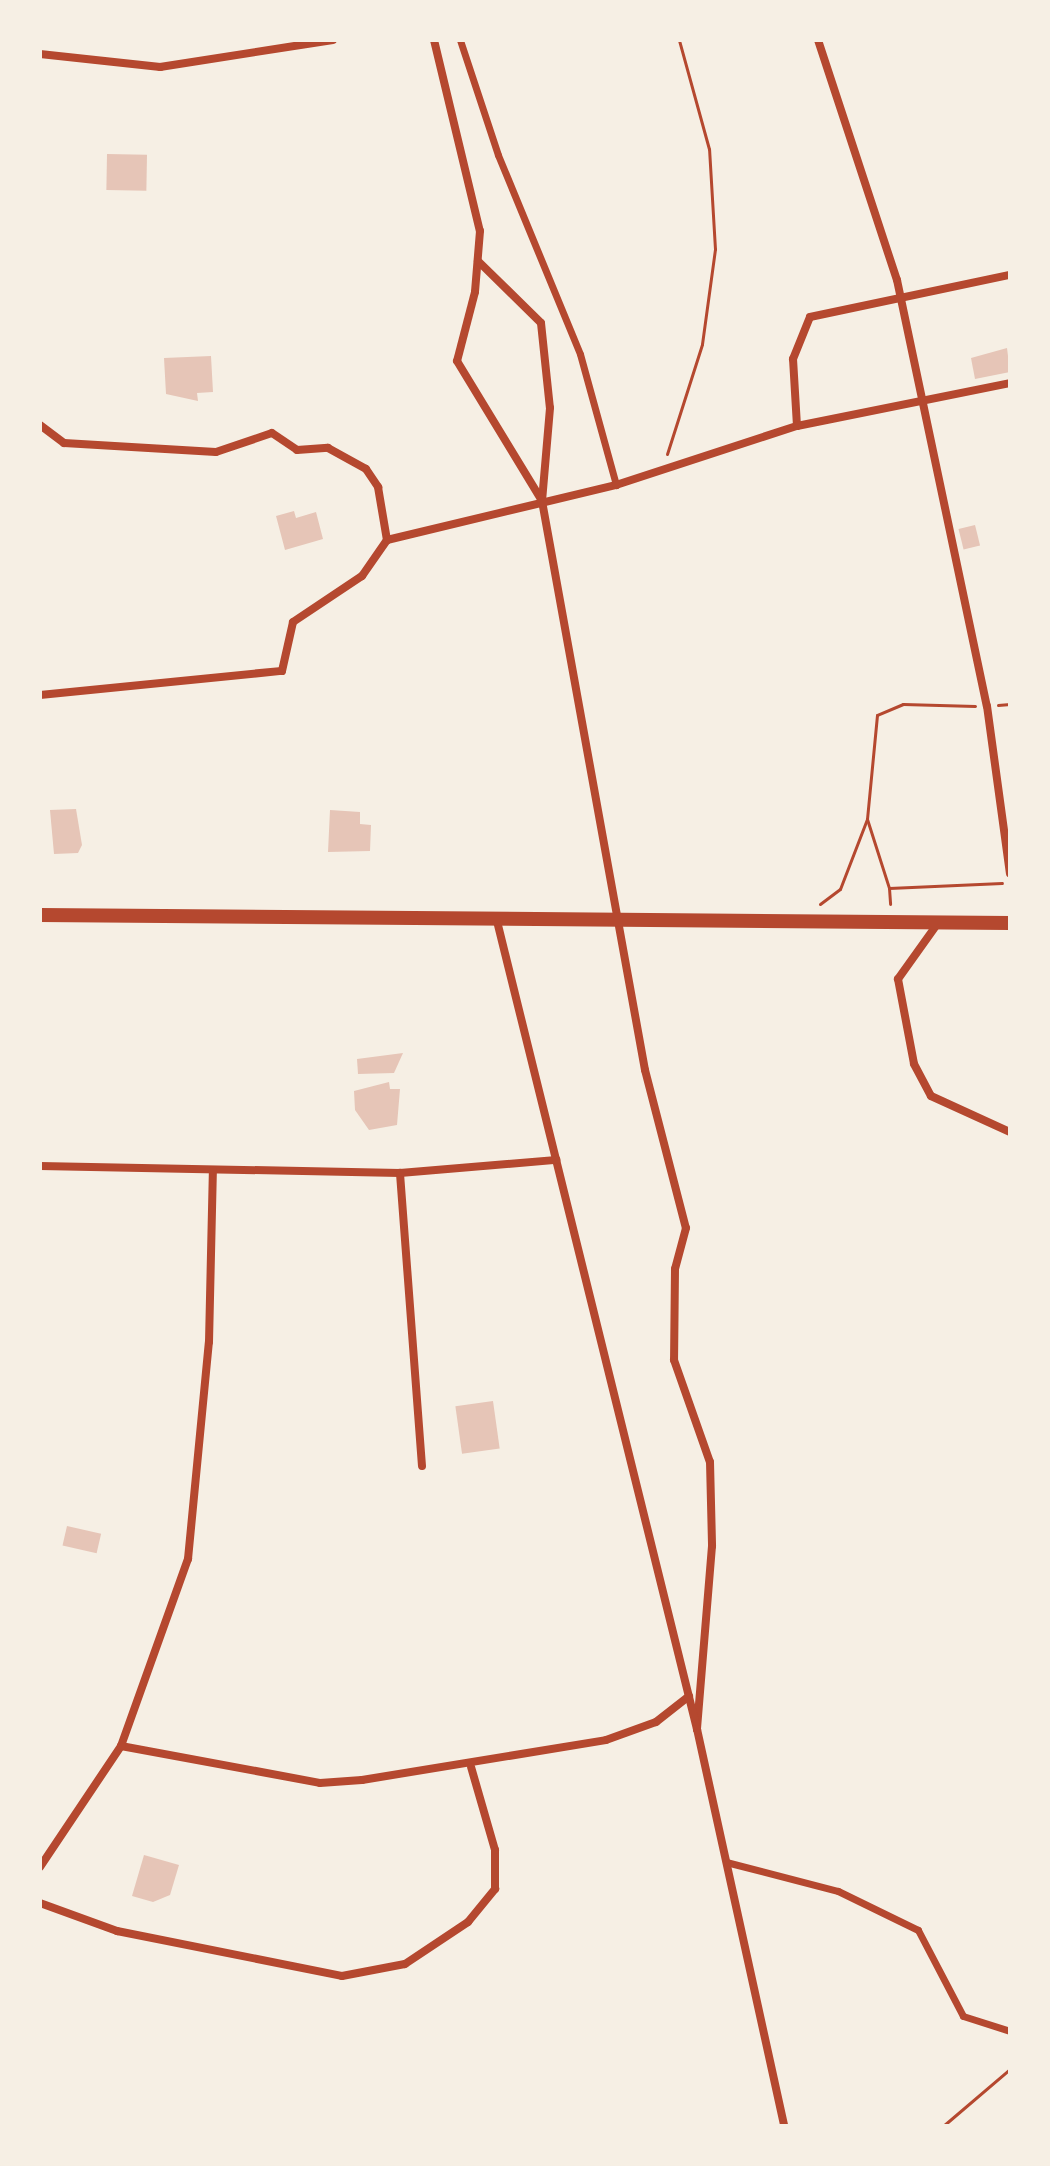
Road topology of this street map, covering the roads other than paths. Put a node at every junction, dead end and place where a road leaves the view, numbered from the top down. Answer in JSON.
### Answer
{"nodes":[{"id":1,"x":333,"y":40,"type":"edge"},
{"id":2,"x":434,"y":40,"type":"edge"},
{"id":3,"x":460,"y":40,"type":"edge"},
{"id":4,"x":818,"y":40,"type":"edge"},
{"id":5,"x":40,"y":54,"type":"edge"},
{"id":6,"x":478,"y":261,"type":"junction"},
{"id":7,"x":1010,"y":275,"type":"edge"},
{"id":8,"x":900,"y":299,"type":"junction"},
{"id":9,"x":1010,"y":383,"type":"edge"},
{"id":10,"x":923,"y":403,"type":"junction"},
{"id":11,"x":40,"y":425,"type":"edge"},
{"id":12,"x":797,"y":426,"type":"junction"},
{"id":13,"x":616,"y":485,"type":"junction"},
{"id":14,"x":542,"y":501,"type":"junction"},
{"id":15,"x":387,"y":540,"type":"junction"},
{"id":16,"x":40,"y":695,"type":"edge"},
{"id":17,"x":1010,"y":873,"type":"edge"},
{"id":18,"x":40,"y":915,"type":"edge"},
{"id":19,"x":496,"y":917,"type":"junction"},
{"id":20,"x":618,"y":920,"type":"junction"},
{"id":21,"x":938,"y":923,"type":"junction"},
{"id":22,"x":1010,"y":923,"type":"edge"},
{"id":23,"x":1010,"y":1132,"type":"edge"},
{"id":24,"x":556,"y":1160,"type":"junction"},
{"id":25,"x":40,"y":1166,"type":"edge"},
{"id":26,"x":213,"y":1170,"type":"junction"},
{"id":27,"x":400,"y":1173,"type":"junction"},
{"id":28,"x":422,"y":1466,"type":"dead end"},
{"id":29,"x":689,"y":1696,"type":"junction"},
{"id":30,"x":697,"y":1729,"type":"junction"},
{"id":31,"x":121,"y":1746,"type":"junction"},
{"id":32,"x":471,"y":1767,"type":"junction"},
{"id":33,"x":726,"y":1862,"type":"junction"},
{"id":34,"x":40,"y":1867,"type":"edge"},
{"id":35,"x":40,"y":1903,"type":"edge"},
{"id":36,"x":1010,"y":2031,"type":"edge"},
{"id":37,"x":784,"y":2126,"type":"edge"}],
"edges":[{"from":1,"to":5,"type":"street"},
{"from":2,"to":6,"type":"street"},
{"from":3,"to":13,"type":"street"},
{"from":4,"to":8,"type":"street"},
{"from":6,"to":14,"type":"street"},
{"from":6,"to":14,"type":"street"},
{"from":7,"to":8,"type":"street"},
{"from":8,"to":10,"type":"street"},
{"from":8,"to":12,"type":"street"},
{"from":9,"to":10,"type":"street"},
{"from":10,"to":12,"type":"street"},
{"from":10,"to":17,"type":"street"},
{"from":11,"to":15,"type":"street"},
{"from":12,"to":13,"type":"street"},
{"from":13,"to":14,"type":"street"},
{"from":14,"to":15,"type":"street"},
{"from":14,"to":20,"type":"street"},
{"from":15,"to":16,"type":"street"},
{"from":18,"to":19,"type":"street"},
{"from":19,"to":20,"type":"street"},
{"from":19,"to":24,"type":"street"},
{"from":20,"to":21,"type":"street"},
{"from":20,"to":30,"type":"street"},
{"from":21,"to":22,"type":"street"},
{"from":21,"to":23,"type":"street"},
{"from":24,"to":27,"type":"street"},
{"from":24,"to":29,"type":"street"},
{"from":25,"to":26,"type":"street"},
{"from":26,"to":27,"type":"street"},
{"from":26,"to":31,"type":"street"},
{"from":27,"to":28,"type":"street"},
{"from":29,"to":30,"type":"street"},
{"from":29,"to":32,"type":"street"},
{"from":30,"to":33,"type":"street"},
{"from":31,"to":32,"type":"street"},
{"from":31,"to":34,"type":"street"},
{"from":32,"to":35,"type":"street"},
{"from":33,"to":36,"type":"street"},
{"from":33,"to":37,"type":"street"}]}
